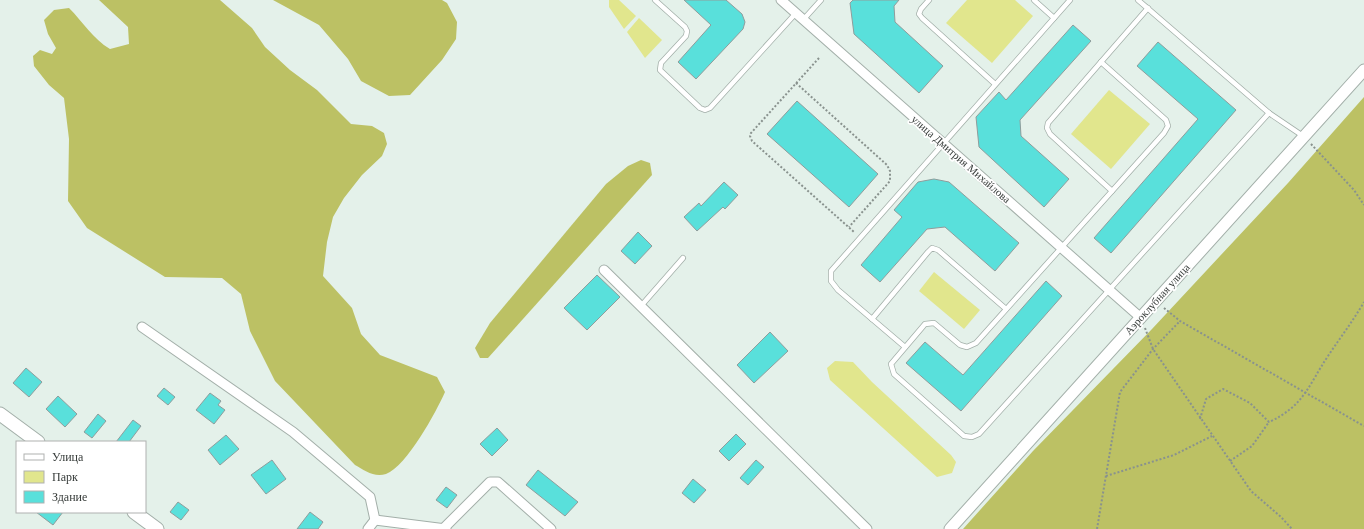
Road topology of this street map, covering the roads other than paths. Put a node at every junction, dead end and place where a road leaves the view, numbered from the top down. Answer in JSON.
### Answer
{"nodes":[{"id":1,"x":655,"y":0,"type":"edge"},
{"id":2,"x":781,"y":0,"type":"edge"},
{"id":3,"x":821,"y":0,"type":"edge"},
{"id":4,"x":929,"y":0,"type":"edge"},
{"id":5,"x":1034,"y":0,"type":"edge"},
{"id":6,"x":1070,"y":0,"type":"edge"},
{"id":7,"x":1138,"y":0,"type":"edge"},
{"id":8,"x":1148,"y":8,"type":"junction"},
{"id":9,"x":796,"y":14,"type":"junction"},
{"id":10,"x":1054,"y":18,"type":"junction"},
{"id":11,"x":803,"y":20,"type":"junction"},
{"id":12,"x":1101,"y":62,"type":"junction"},
{"id":13,"x":1364,"y":70,"type":"edge"},
{"id":14,"x":995,"y":84,"type":"junction"},
{"id":15,"x":1268,"y":113,"type":"junction"},
{"id":16,"x":1304,"y":137,"type":"junction"},
{"id":17,"x":943,"y":143,"type":"junction"},
{"id":18,"x":1112,"y":191,"type":"junction"},
{"id":19,"x":1061,"y":248,"type":"junction"},
{"id":20,"x":683,"y":258,"type":"dead end"},
{"id":21,"x":604,"y":270,"type":"dead end"},
{"id":22,"x":1109,"y":290,"type":"junction"},
{"id":23,"x":641,"y":306,"type":"junction"},
{"id":24,"x":1006,"y":309,"type":"junction"},
{"id":25,"x":872,"y":318,"type":"junction"},
{"id":26,"x":1141,"y":318,"type":"junction"},
{"id":27,"x":142,"y":326,"type":"dead end"},
{"id":28,"x":905,"y":347,"type":"junction"},
{"id":29,"x":0,"y":414,"type":"edge"},
{"id":30,"x":37,"y":441,"type":"edge"},
{"id":31,"x":135,"y":513,"type":"edge"},
{"id":32,"x":375,"y":520,"type":"junction"},
{"id":33,"x":157,"y":529,"type":"edge"},
{"id":34,"x":368,"y":529,"type":"edge"},
{"id":35,"x":445,"y":529,"type":"edge"},
{"id":36,"x":552,"y":529,"type":"edge"},
{"id":37,"x":867,"y":529,"type":"edge"},
{"id":38,"x":950,"y":529,"type":"edge"}],
"edges":[{"from":1,"to":9,"type":"lane"},
{"from":2,"to":9,"type":"street","name":"улица Дмитрия Михайлова"},
{"from":3,"to":11,"type":"lane"},
{"from":4,"to":14,"type":"lane"},
{"from":5,"to":10,"type":"lane"},
{"from":6,"to":10,"type":"lane"},
{"from":7,"to":8,"type":"lane"},
{"from":8,"to":12,"type":"lane"},
{"from":8,"to":15,"type":"lane"},
{"from":9,"to":11,"type":"street","name":"улица Дмитрия Михайлова"},
{"from":10,"to":14,"type":"lane"},
{"from":11,"to":17,"type":"street","name":"улица Дмитрия Михайлова"},
{"from":12,"to":18,"type":"lane"},
{"from":12,"to":18,"type":"lane"},
{"from":13,"to":16,"type":"street","name":"Аэроклубная улица"},
{"from":14,"to":17,"type":"lane"},
{"from":15,"to":16,"type":"lane"},
{"from":15,"to":22,"type":"lane"},
{"from":16,"to":26,"type":"street","name":"Аэроклубная улица"},
{"from":17,"to":19,"type":"street","name":"улица Дмитрия Михайлова"},
{"from":17,"to":25,"type":"lane"},
{"from":18,"to":19,"type":"lane"},
{"from":19,"to":22,"type":"street","name":"улица Дмитрия Михайлова"},
{"from":19,"to":24,"type":"lane"},
{"from":20,"to":23,"type":"lane"},
{"from":21,"to":23,"type":"street"},
{"from":22,"to":26,"type":"street","name":"улица Дмитрия Михайлова"},
{"from":22,"to":28,"type":"lane"},
{"from":23,"to":37,"type":"street"},
{"from":24,"to":25,"type":"lane"},
{"from":24,"to":28,"type":"lane"},
{"from":25,"to":28,"type":"lane"},
{"from":26,"to":38,"type":"street","name":"Аэроклубная улица"},
{"from":27,"to":32,"type":"street"},
{"from":29,"to":30,"type":"main road"},
{"from":31,"to":33,"type":"main road"},
{"from":32,"to":34,"type":"street"},
{"from":32,"to":35,"type":"street"},
{"from":35,"to":36,"type":"street"}]}
